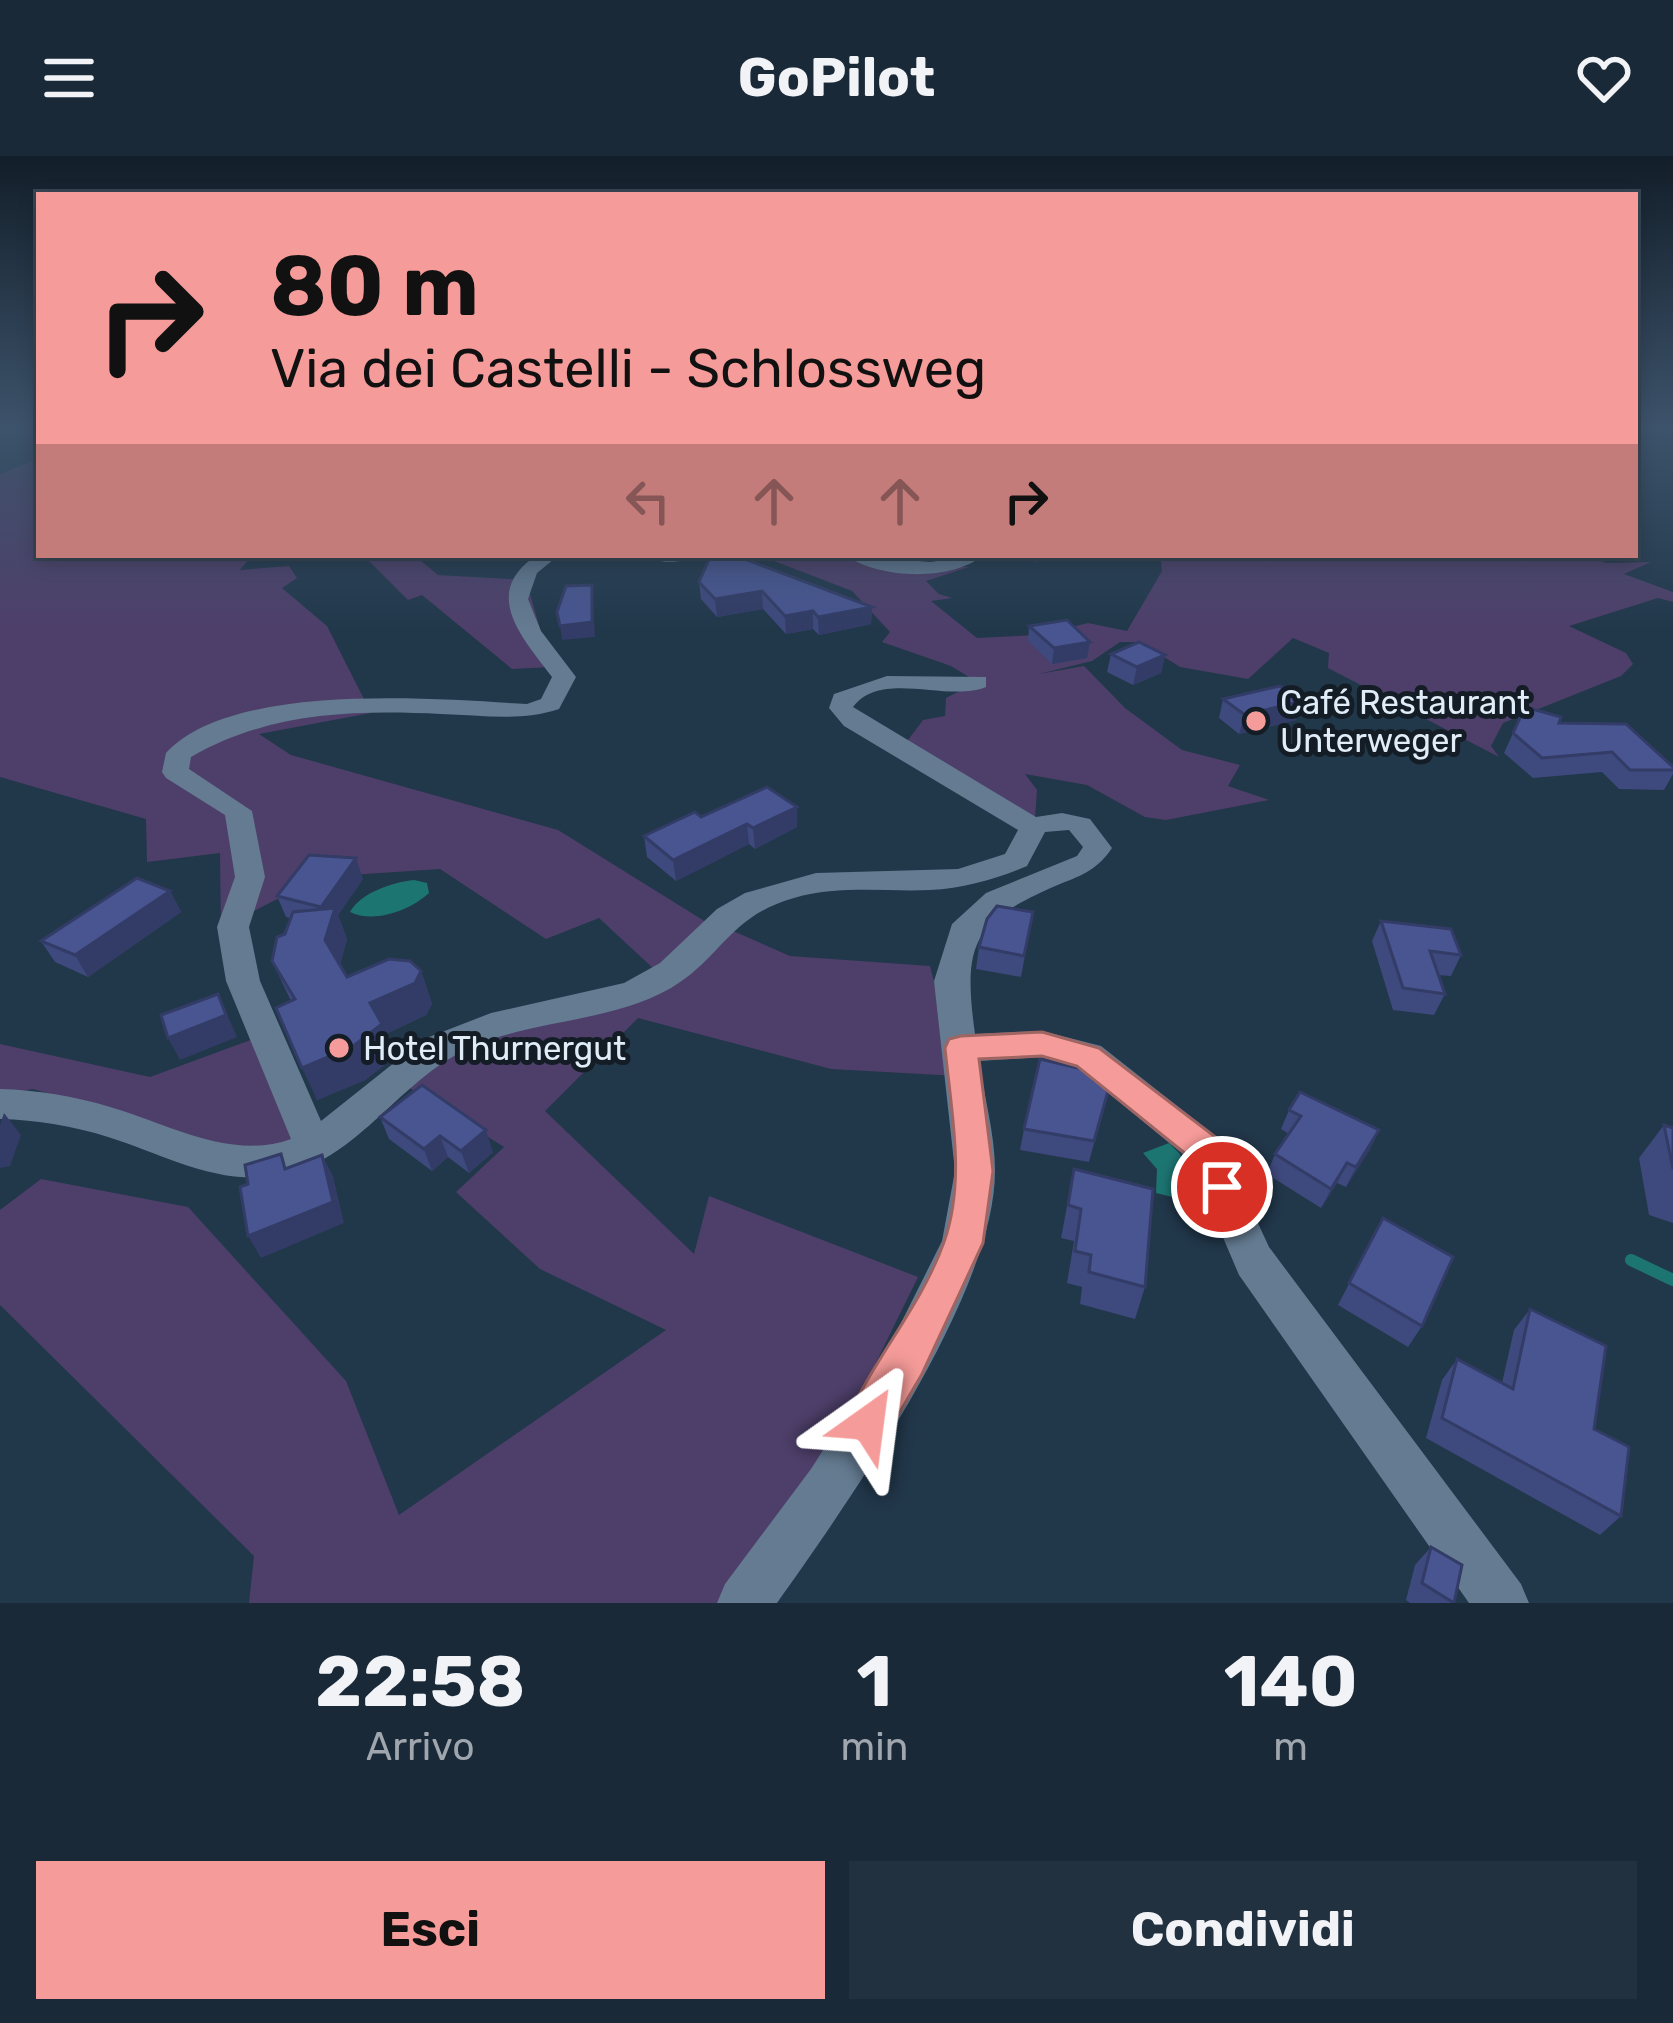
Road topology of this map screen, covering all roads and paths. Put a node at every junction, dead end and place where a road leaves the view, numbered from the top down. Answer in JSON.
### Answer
{"nodes":[{"id":1,"x":547,"y":558,"type":"edge"},
{"id":2,"x":864,"y":558,"type":"edge"},
{"id":3,"x":966,"y":558,"type":"edge"},
{"id":4,"x":977,"y":682,"type":"dead end"},
{"id":5,"x":1033,"y":827,"type":"junction"},
{"id":6,"x":955,"y":1011,"type":"junction"},
{"id":7,"x":0,"y":1103,"type":"edge"},
{"id":8,"x":312,"y":1144,"type":"junction"},
{"id":9,"x":744,"y":1603,"type":"edge"},
{"id":10,"x":1502,"y":1603,"type":"edge"}],
"edges":[{"from":1,"to":8,"type":"street"},
{"from":2,"to":3,"type":"street"},
{"from":4,"to":5,"type":"street"},
{"from":5,"to":6,"type":"street"},
{"from":5,"to":8,"type":"street"},
{"from":6,"to":9,"type":"street"},
{"from":6,"to":10,"type":"street"},
{"from":7,"to":8,"type":"street"}]}
